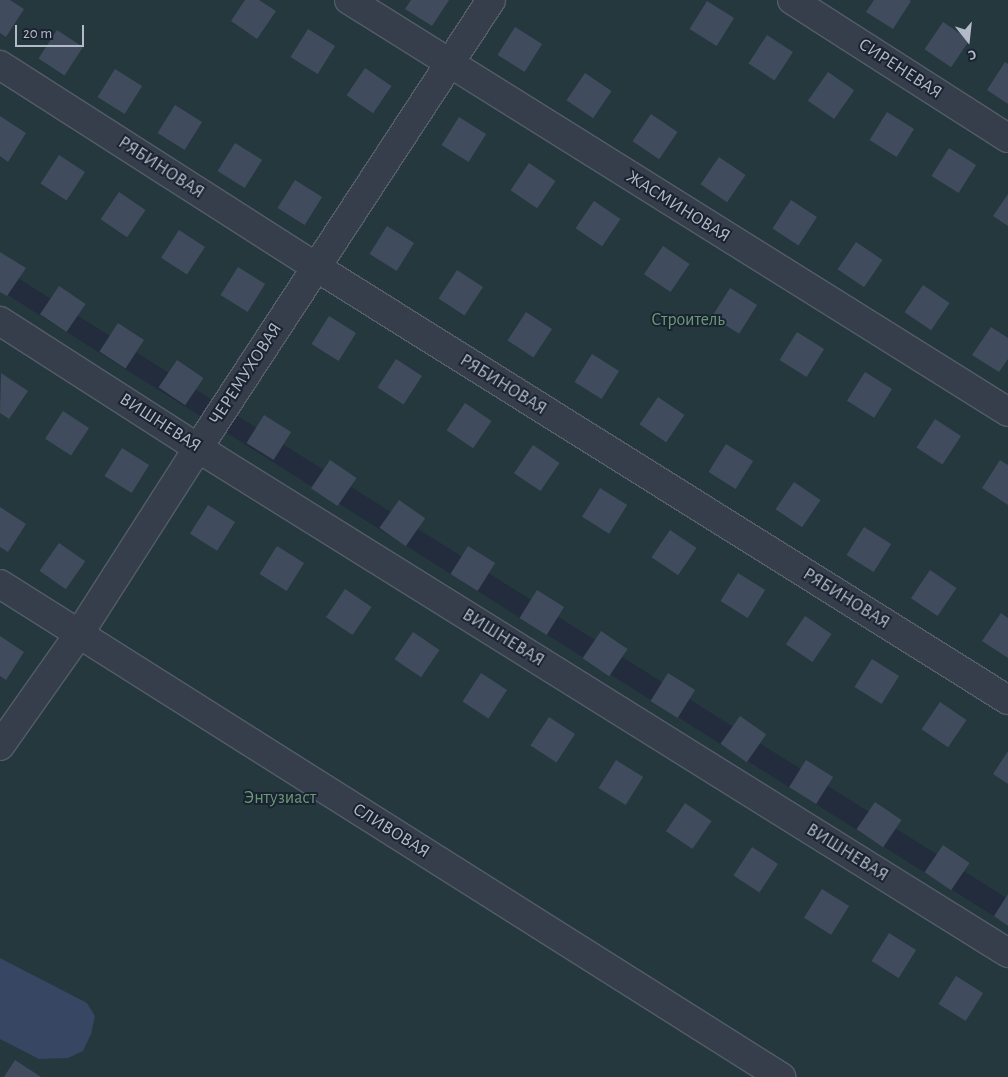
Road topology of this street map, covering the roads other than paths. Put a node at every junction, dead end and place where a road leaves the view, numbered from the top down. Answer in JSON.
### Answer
{"nodes":[{"id":1,"x":349,"y":0,"type":"edge"},
{"id":2,"x":491,"y":0,"type":"edge"},
{"id":3,"x":792,"y":0,"type":"edge"},
{"id":4,"x":448,"y":64,"type":"junction"},
{"id":5,"x":0,"y":65,"type":"edge"},
{"id":6,"x":1008,"y":138,"type":"edge"},
{"id":7,"x":316,"y":268,"type":"junction"},
{"id":8,"x":0,"y":321,"type":"edge"},
{"id":9,"x":1008,"y":412,"type":"edge"},
{"id":10,"x":198,"y":448,"type":"junction"},
{"id":11,"x":0,"y":584,"type":"edge"},
{"id":12,"x":79,"y":634,"type":"junction"},
{"id":13,"x":1008,"y":700,"type":"edge"},
{"id":14,"x":0,"y":746,"type":"edge"},
{"id":15,"x":1008,"y":953,"type":"edge"},
{"id":16,"x":781,"y":1077,"type":"edge"}],
"edges":[{"from":1,"to":4,"type":"street","name":"ЖАСМИНОВАЯ"},
{"from":2,"to":4,"type":"street","name":"ЧЕРЕМУХОВАЯ"},
{"from":3,"to":6,"type":"street","name":"СИРЕНЕВАЯ"},
{"from":4,"to":7,"type":"street","name":"ЧЕРЕМУХОВАЯ"},
{"from":4,"to":9,"type":"street","name":"ЖАСМИНОВАЯ"},
{"from":5,"to":7,"type":"street","name":"РЯБИНОВАЯ"},
{"from":7,"to":10,"type":"street","name":"ЧЕРЕМУХОВАЯ"},
{"from":7,"to":13,"type":"street","name":"РЯБИНОВАЯ"},
{"from":8,"to":10,"type":"street","name":"ВИШНЕВАЯ"},
{"from":10,"to":12,"type":"street","name":"ЧЕРЕМУХОВАЯ"},
{"from":10,"to":15,"type":"street","name":"ВИШНЕВАЯ"},
{"from":11,"to":12,"type":"street","name":"СЛИВОВАЯ"},
{"from":12,"to":14,"type":"street","name":"ЧЕРЕМУХОВАЯ"},
{"from":12,"to":16,"type":"street","name":"СЛИВОВАЯ"}]}
